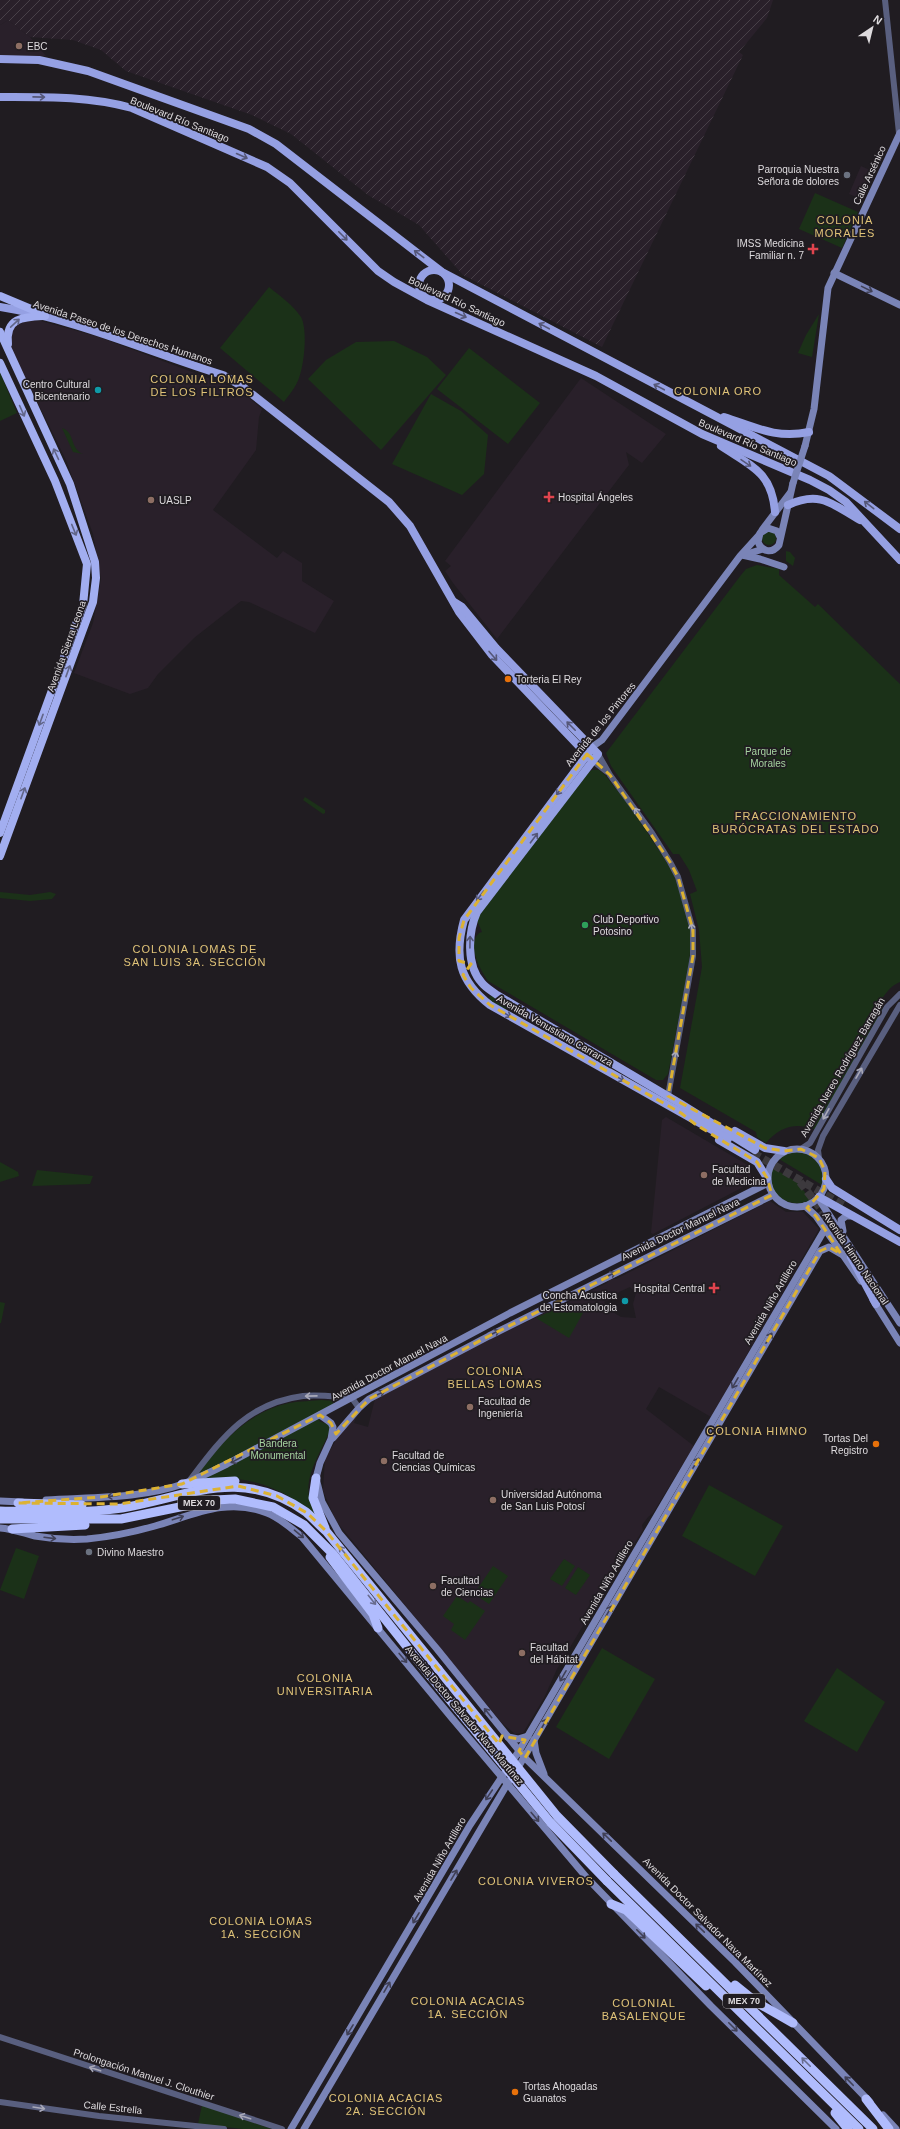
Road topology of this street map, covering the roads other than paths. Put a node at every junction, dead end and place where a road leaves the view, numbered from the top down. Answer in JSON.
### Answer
{"nodes":[{"id":1,"x":885,"y":0,"type":"edge"},
{"id":2,"x":0,"y":60,"type":"edge"},
{"id":3,"x":0,"y":97,"type":"edge"},
{"id":4,"x":899,"y":133,"type":"edge"},
{"id":5,"x":442,"y":272,"type":"junction"},
{"id":6,"x":834,"y":273,"type":"junction"},
{"id":7,"x":0,"y":296,"type":"edge"},
{"id":8,"x":427,"y":300,"type":"junction"},
{"id":9,"x":900,"y":305,"type":"edge"},
{"id":10,"x":0,"y":306,"type":"edge"},
{"id":11,"x":45,"y":316,"type":"junction"},
{"id":12,"x":0,"y":332,"type":"edge"},
{"id":13,"x":10,"y":353,"type":"junction"},
{"id":14,"x":0,"y":363,"type":"edge"},
{"id":15,"x":708,"y":413,"type":"junction"},
{"id":16,"x":809,"y":432,"type":"junction"},
{"id":17,"x":702,"y":434,"type":"junction"},
{"id":18,"x":42,"y":456,"type":"junction"},
{"id":19,"x":64,"y":471,"type":"junction"},
{"id":20,"x":59,"y":490,"type":"junction"},
{"id":21,"x":791,"y":491,"type":"junction"},
{"id":22,"x":788,"y":505,"type":"junction"},
{"id":23,"x":775,"y":512,"type":"junction"},
{"id":24,"x":868,"y":524,"type":"junction"},
{"id":25,"x":900,"y":529,"type":"edge"},
{"id":26,"x":760,"y":533,"type":"junction"},
{"id":27,"x":780,"y":537,"type":"junction"},
{"id":28,"x":89,"y":540,"type":"junction"},
{"id":29,"x":764,"y":549,"type":"junction"},
{"id":30,"x":741,"y":556,"type":"junction"},
{"id":31,"x":900,"y":560,"type":"edge"},
{"id":32,"x":784,"y":567,"type":"dead end"},
{"id":33,"x":602,"y":740,"type":"junction"},
{"id":34,"x":590,"y":751,"type":"junction"},
{"id":35,"x":596,"y":758,"type":"junction"},
{"id":36,"x":10,"y":817,"type":"junction"},
{"id":37,"x":0,"y":833,"type":"edge"},
{"id":38,"x":0,"y":856,"type":"edge"},
{"id":39,"x":507,"y":867,"type":"junction"},
{"id":40,"x":472,"y":960,"type":"junction"},
{"id":41,"x":459,"y":961,"type":"junction"},
{"id":42,"x":474,"y":971,"type":"junction"},
{"id":43,"x":463,"y":975,"type":"junction"},
{"id":44,"x":900,"y":994,"type":"edge"},
{"id":45,"x":900,"y":1005,"type":"edge"},
{"id":46,"x":668,"y":1096,"type":"junction"},
{"id":47,"x":681,"y":1104,"type":"junction"},
{"id":48,"x":681,"y":1112,"type":"junction"},
{"id":49,"x":801,"y":1149,"type":"junction"},
{"id":50,"x":784,"y":1151,"type":"junction"},
{"id":51,"x":819,"y":1158,"type":"junction"},
{"id":52,"x":768,"y":1180,"type":"junction"},
{"id":53,"x":826,"y":1180,"type":"junction"},
{"id":54,"x":773,"y":1195,"type":"junction"},
{"id":55,"x":819,"y":1198,"type":"junction"},
{"id":56,"x":805,"y":1206,"type":"junction"},
{"id":57,"x":853,"y":1216,"type":"junction"},
{"id":58,"x":825,"y":1229,"type":"junction"},
{"id":59,"x":900,"y":1231,"type":"edge"},
{"id":60,"x":847,"y":1240,"type":"junction"},
{"id":61,"x":900,"y":1242,"type":"edge"},
{"id":62,"x":841,"y":1254,"type":"junction"},
{"id":63,"x":851,"y":1257,"type":"tunnel mouth"},
{"id":64,"x":876,"y":1304,"type":"junction"},
{"id":65,"x":900,"y":1323,"type":"edge"},
{"id":66,"x":900,"y":1343,"type":"edge"},
{"id":67,"x":754,"y":1357,"type":"junction"},
{"id":68,"x":352,"y":1398,"type":"junction"},
{"id":69,"x":359,"y":1408,"type":"junction"},
{"id":70,"x":320,"y":1416,"type":"junction"},
{"id":71,"x":331,"y":1440,"type":"junction"},
{"id":72,"x":316,"y":1478,"type":"junction"},
{"id":73,"x":186,"y":1482,"type":"junction"},
{"id":74,"x":258,"y":1490,"type":"junction"},
{"id":75,"x":157,"y":1501,"type":"junction"},
{"id":76,"x":2,"y":1502,"type":"edge"},
{"id":77,"x":18,"y":1503,"type":"junction"},
{"id":78,"x":0,"y":1511,"type":"edge"},
{"id":79,"x":161,"y":1512,"type":"junction"},
{"id":80,"x":68,"y":1515,"type":"junction"},
{"id":81,"x":0,"y":1518,"type":"edge"},
{"id":82,"x":0,"y":1528,"type":"edge"},
{"id":83,"x":12,"y":1529,"type":"junction"},
{"id":84,"x":326,"y":1531,"type":"junction"},
{"id":85,"x":319,"y":1538,"type":"junction"},
{"id":86,"x":596,"y":1626,"type":"junction"},
{"id":87,"x":378,"y":1628,"type":"junction"},
{"id":88,"x":501,"y":1728,"type":"junction"},
{"id":89,"x":528,"y":1736,"type":"junction"},
{"id":90,"x":508,"y":1737,"type":"junction"},
{"id":91,"x":534,"y":1740,"type":"junction"},
{"id":92,"x":519,"y":1750,"type":"junction"},
{"id":93,"x":484,"y":1755,"type":"junction"},
{"id":94,"x":525,"y":1758,"type":"junction"},
{"id":95,"x":502,"y":1776,"type":"junction"},
{"id":96,"x":545,"y":1777,"type":"junction"},
{"id":97,"x":508,"y":1784,"type":"junction"},
{"id":98,"x":521,"y":1800,"type":"junction"},
{"id":99,"x":611,"y":1904,"type":"junction"},
{"id":100,"x":698,"y":1956,"type":"junction"},
{"id":101,"x":739,"y":2011,"type":"junction"},
{"id":102,"x":793,"y":2023,"type":"junction"},
{"id":103,"x":0,"y":2037,"type":"edge"},
{"id":104,"x":801,"y":2072,"type":"junction"},
{"id":105,"x":866,"y":2099,"type":"junction"},
{"id":106,"x":0,"y":2102,"type":"edge"},
{"id":107,"x":224,"y":2129,"type":"edge"},
{"id":108,"x":282,"y":2129,"type":"edge"},
{"id":109,"x":292,"y":2129,"type":"edge"},
{"id":110,"x":304,"y":2129,"type":"edge"},
{"id":111,"x":836,"y":2129,"type":"edge"},
{"id":112,"x":848,"y":2129,"type":"edge"},
{"id":113,"x":859,"y":2129,"type":"edge"},
{"id":114,"x":873,"y":2129,"type":"edge"},
{"id":115,"x":890,"y":2129,"type":"edge"},
{"id":116,"x":896,"y":2129,"type":"edge"}],
"edges":[{"from":1,"to":4,"type":"street","name":"Calle Arsénico"},
{"from":5,"to":2,"type":"main road","name":"Boulevard Río Santiago","one_way":true},
{"from":3,"to":8,"type":"main road","name":"Boulevard Río Santiago","one_way":true},
{"from":4,"to":6,"type":"main road","name":"Calle Arsénico"},
{"from":5,"to":8,"type":"main road"},
{"from":5,"to":8,"type":"main road"},
{"from":15,"to":5,"type":"main road","name":"Boulevard Río Santiago","one_way":true},
{"from":6,"to":9,"type":"main road","one_way":true},
{"from":6,"to":16,"type":"main road","name":"Calle Arsénico"},
{"from":7,"to":11,"type":"highway"},
{"from":8,"to":17,"type":"main road","name":"Boulevard Río Santiago","one_way":true},
{"from":10,"to":11,"type":"main road","name":"Avenida Paseo de los Derechos Humanos"},
{"from":13,"to":11,"type":"highway","one_way":true},
{"from":11,"to":34,"type":"main road","name":"Avenida Paseo de los Derechos Humanos"},
{"from":12,"to":13,"type":"highway","name":"Avenida Sierra Leona"},
{"from":19,"to":13,"type":"highway","name":"Avenida Sierra Leona","one_way":true},
{"from":14,"to":18,"type":"highway","name":"Avenida Sierra Leona","one_way":true},
{"from":15,"to":16,"type":"main road"},
{"from":25,"to":15,"type":"main road","name":"Boulevard Río Santiago","one_way":true},
{"from":16,"to":21,"type":"main road","name":"Calle Arsénico","bridge":true},
{"from":17,"to":23,"type":"main road","one_way":true},
{"from":17,"to":24,"type":"main road","name":"Boulevard Río Santiago"},
{"from":18,"to":19,"type":"highway"},
{"from":18,"to":20,"type":"highway","name":"Avenida Sierra Leona"},
{"from":19,"to":28,"type":"highway","name":"Avenida Sierra Leona"},
{"from":20,"to":28,"type":"highway"},
{"from":20,"to":36,"type":"highway","name":"Avenida Sierra Leona","one_way":true},
{"from":21,"to":22,"type":"main road","name":"Calle Arsénico"},
{"from":21,"to":23,"type":"main road","name":"Calle Arsénico"},
{"from":22,"to":24,"type":"main road"},
{"from":22,"to":27,"type":"main road","name":"Calle Arsénico"},
{"from":23,"to":26,"type":"main road","name":"Calle Arsénico"},
{"from":24,"to":31,"type":"main road","name":"Boulevard Río Santiago"},
{"from":26,"to":27,"type":"main road"},
{"from":26,"to":29,"type":"main road"},
{"from":26,"to":30,"type":"main road","name":"Avenida de los Pintores"},
{"from":27,"to":29,"type":"main road"},
{"from":36,"to":28,"type":"highway","name":"Avenida Sierra Leona","one_way":true},
{"from":29,"to":30,"type":"main road"},
{"from":30,"to":32,"type":"main road"},
{"from":30,"to":33,"type":"main road","name":"Avenida de los Pintores"},
{"from":33,"to":34,"type":"main road","name":"Avenida de los Pintores"},
{"from":33,"to":35,"type":"main road"},
{"from":34,"to":35,"type":"main road","name":"Avenida Paseo de los Derechos Humanos"},
{"from":34,"to":39,"type":"main road","name":"Avenida de los Pintores","one_way":true},
{"from":39,"to":35,"type":"main road","name":"Avenida de los Pintores","one_way":true},
{"from":46,"to":35,"type":"street","one_way":true},
{"from":36,"to":37,"type":"highway","name":"Avenida Sierra Leona"},
{"from":36,"to":38,"type":"highway","name":"Avenida Sierra Leona"},
{"from":40,"to":39,"type":"main road","name":"Avenida Venustiano Carranza","one_way":true},
{"from":39,"to":41,"type":"main road","name":"Avenida Venustiano Carranza","one_way":true},
{"from":40,"to":41,"type":"main road"},
{"from":40,"to":42,"type":"main road","name":"Avenida Venustiano Carranza"},
{"from":41,"to":43,"type":"main road","name":"Avenida Venustiano Carranza"},
{"from":42,"to":43,"type":"main road"},
{"from":42,"to":46,"type":"main road","name":"Avenida Venustiano Carranza"},
{"from":43,"to":48,"type":"main road","name":"Avenida Venustiano Carranza","one_way":true},
{"from":44,"to":49,"type":"street","name":"Avenida Nereo Rodríguez Barragán","one_way":true},
{"from":51,"to":45,"type":"street","name":"Avenida Nereo Rodríguez Barragán","one_way":true},
{"from":46,"to":47,"type":"main road","name":"Avenida Venustiano Carranza"},
{"from":47,"to":48,"type":"main road","name":"Avenida Venustiano Carranza"},
{"from":47,"to":50,"type":"main road"},
{"from":48,"to":52,"type":"main road"},
{"from":49,"to":50,"type":"main road"},
{"from":49,"to":51,"type":"main road"},
{"from":50,"to":52,"type":"main road"},
{"from":51,"to":53,"type":"main road"},
{"from":52,"to":54,"type":"main road"},
{"from":52,"to":68,"type":"main road","name":"Avenida Doctor Manuel Nava"},
{"from":53,"to":55,"type":"main road"},
{"from":53,"to":59,"type":"main road"},
{"from":54,"to":56,"type":"main road"},
{"from":69,"to":54,"type":"main road","name":"Avenida Doctor Manuel Nava","one_way":true},
{"from":55,"to":56,"type":"main road"},
{"from":55,"to":57,"type":"main road"},
{"from":55,"to":60,"type":"main road","name":"Avenida Himno Nacional"},
{"from":56,"to":58,"type":"main road","name":"Avenida Himno Nacional"},
{"from":57,"to":60,"type":"main road"},
{"from":57,"to":61,"type":"main road"},
{"from":58,"to":62,"type":"main road","name":"Avenida Himno Nacional"},
{"from":58,"to":67,"type":"main road","name":"Avenida Niño Artillero"},
{"from":59,"to":61,"type":"main road"},
{"from":60,"to":65,"type":"main road","name":"Avenida Himno Nacional"},
{"from":62,"to":64,"type":"main road","name":"Avenida Himno Nacional"},
{"from":67,"to":62,"type":"main road","name":"Avenida Niño Artillero","one_way":true},
{"from":63,"to":64,"type":"main road"},
{"from":64,"to":66,"type":"main road","name":"Avenida Himno Nacional"},
{"from":67,"to":86,"type":"main road","name":"Avenida Niño Artillero"},
{"from":68,"to":69,"type":"street"},
{"from":68,"to":70,"type":"main road","name":"Avenida Doctor Manuel Nava"},
{"from":68,"to":73,"type":"street","one_way":true},
{"from":69,"to":71,"type":"main road","name":"Avenida Doctor Manuel Nava"},
{"from":70,"to":71,"type":"main road"},
{"from":70,"to":73,"type":"main road","name":"Avenida Doctor Manuel Nava","one_way":true},
{"from":71,"to":72,"type":"main road"},
{"from":72,"to":84,"type":"highway"},
{"from":88,"to":72,"type":"main road","name":"Avenida Doctor Salvador Nava Martínez","one_way":true},
{"from":73,"to":74,"type":"highway"},
{"from":73,"to":77,"type":"main road","name":"Avenida Doctor Manuel Nava","one_way":true},
{"from":74,"to":75,"type":"highway","name":"Avenida Doctor Salvador Nava Martínez","number":"MEX 70"},
{"from":74,"to":84,"type":"highway","name":"Avenida Doctor Salvador Nava Martínez","number":"MEX 70"},
{"from":75,"to":77,"type":"highway"},
{"from":75,"to":80,"type":"highway","name":"Avenida Doctor Salvador Nava Martínez","number":"MEX 70"},
{"from":76,"to":77,"type":"main road","name":"Avenida Doctor Manuel Nava"},
{"from":78,"to":80,"type":"highway","number":"MEX 70"},
{"from":79,"to":80,"type":"highway","name":"Avenida Doctor Salvador Nava Martínez","number":"MEX 70"},
{"from":79,"to":83,"type":"highway"},
{"from":79,"to":85,"type":"highway","name":"Avenida Doctor Salvador Nava Martínez","number":"MEX 70"},
{"from":80,"to":81,"type":"highway","number":"MEX 70"},
{"from":82,"to":83,"type":"main road","name":"Avenida Doctor Salvador Nava Martínez"},
{"from":83,"to":87,"type":"main road","name":"Avenida Doctor Salvador Nava Martínez","one_way":true},
{"from":100,"to":84,"type":"highway","name":"Avenida Doctor Salvador Nava Martínez","number":"MEX 70","one_way":true,"bridge":true},
{"from":85,"to":87,"type":"highway"},
{"from":85,"to":101,"type":"highway","name":"Avenida Doctor Salvador Nava Martínez","number":"MEX 70","one_way":true,"bridge":true},
{"from":86,"to":89,"type":"main road","name":"Avenida Niño Artillero","one_way":true},
{"from":91,"to":86,"type":"main road","name":"Avenida Niño Artillero","one_way":true},
{"from":87,"to":93,"type":"main road","name":"Avenida Doctor Salvador Nava Martínez","one_way":true},
{"from":88,"to":90,"type":"main road","name":"Avenida Doctor Salvador Nava Martínez"},
{"from":88,"to":93,"type":"main road"},
{"from":89,"to":90,"type":"main road"},
{"from":89,"to":92,"type":"main road","name":"Avenida Niño Artillero"},
{"from":90,"to":92,"type":"main road","name":"Avenida Doctor Salvador Nava Martínez"},
{"from":91,"to":94,"type":"main road","name":"Avenida Niño Artillero"},
{"from":91,"to":96,"type":"main road"},
{"from":92,"to":94,"type":"main road","name":"Avenida Doctor Salvador Nava Martínez"},
{"from":92,"to":95,"type":"main road","name":"Avenida Niño Artillero"},
{"from":93,"to":95,"type":"main road","name":"Avenida Doctor Salvador Nava Martínez"},
{"from":94,"to":96,"type":"main road","name":"Avenida Doctor Salvador Nava Martínez"},
{"from":94,"to":97,"type":"main road","name":"Avenida Niño Artillero"},
{"from":95,"to":97,"type":"main road","name":"Avenida Doctor Salvador Nava Martínez"},
{"from":95,"to":109,"type":"main road","name":"Avenida Niño Artillero","one_way":true},
{"from":96,"to":98,"type":"main road"},
{"from":102,"to":96,"type":"main road","name":"Avenida Doctor Salvador Nava Martínez","one_way":true},
{"from":97,"to":98,"type":"main road","name":"Avenida Doctor Salvador Nava Martínez"},
{"from":110,"to":97,"type":"main road","name":"Avenida Niño Artillero","one_way":true},
{"from":98,"to":99,"type":"main road","name":"Avenida Doctor Salvador Nava Martínez","one_way":true},
{"from":99,"to":101,"type":"highway"},
{"from":99,"to":111,"type":"main road","name":"Avenida Doctor Salvador Nava Martínez","one_way":true},
{"from":100,"to":102,"type":"highway"},
{"from":114,"to":100,"type":"highway","name":"Avenida Doctor Salvador Nava Martínez","number":"MEX 70","one_way":true},
{"from":101,"to":104,"type":"highway","name":"Avenida Doctor Salvador Nava Martínez","number":"MEX 70"},
{"from":105,"to":102,"type":"main road","name":"Avenida Doctor Salvador Nava Martínez","one_way":true},
{"from":108,"to":103,"type":"street","name":"Prolongación Manuel J. Clouthier","one_way":true},
{"from":104,"to":112,"type":"highway"},
{"from":104,"to":113,"type":"highway","name":"Avenida Doctor Salvador Nava Martínez","number":"MEX 70"},
{"from":105,"to":115,"type":"highway"},
{"from":105,"to":116,"type":"main road","name":"Avenida Doctor Salvador Nava Martínez"},
{"from":106,"to":107,"type":"street","name":"Calle Estrella","one_way":true}]}
